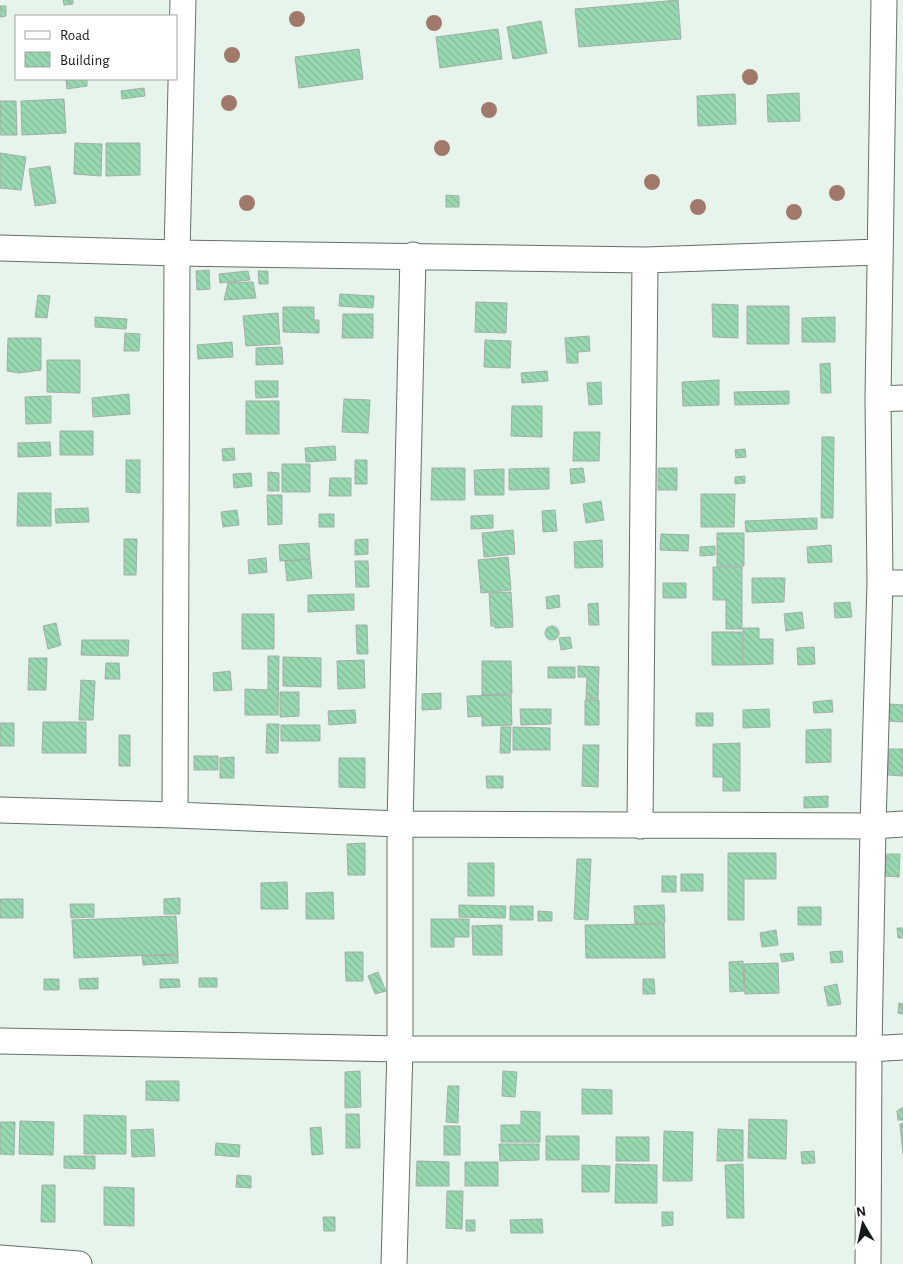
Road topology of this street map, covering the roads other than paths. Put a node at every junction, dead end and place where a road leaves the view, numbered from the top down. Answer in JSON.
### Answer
{"nodes":[{"id":1,"x":183,"y":0,"type":"edge"},
{"id":2,"x":884,"y":0,"type":"edge"},
{"id":3,"x":0,"y":248,"type":"edge"},
{"id":4,"x":879,"y":252,"type":"junction"},
{"id":5,"x":177,"y":253,"type":"junction"},
{"id":6,"x":413,"y":256,"type":"junction"},
{"id":7,"x":645,"y":260,"type":"junction"},
{"id":8,"x":903,"y":398,"type":"edge"},
{"id":9,"x":878,"y":399,"type":"junction"},
{"id":10,"x":891,"y":583,"type":"edge"},
{"id":11,"x":0,"y":810,"type":"edge"},
{"id":12,"x":175,"y":815,"type":"junction"},
{"id":13,"x":400,"y":824,"type":"junction"},
{"id":14,"x":903,"y":824,"type":"edge"},
{"id":15,"x":640,"y":826,"type":"junction"},
{"id":16,"x":873,"y":826,"type":"junction"},
{"id":17,"x":0,"y":1041,"type":"edge"},
{"id":18,"x":903,"y":1047,"type":"edge"},
{"id":19,"x":400,"y":1049,"type":"junction"},
{"id":20,"x":869,"y":1049,"type":"junction"},
{"id":21,"x":0,"y":1258,"type":"edge"},
{"id":22,"x":79,"y":1264,"type":"edge"},
{"id":23,"x":394,"y":1264,"type":"edge"},
{"id":24,"x":868,"y":1264,"type":"edge"}],
"edges":[{"from":1,"to":5,"type":"street"},
{"from":2,"to":4,"type":"street"},
{"from":3,"to":5,"type":"street"},
{"from":4,"to":7,"type":"street"},
{"from":4,"to":9,"type":"street"},
{"from":5,"to":6,"type":"street"},
{"from":5,"to":12,"type":"street"},
{"from":6,"to":7,"type":"street"},
{"from":6,"to":13,"type":"street"},
{"from":7,"to":15,"type":"street"},
{"from":8,"to":9,"type":"street"},
{"from":9,"to":10,"type":"street"},
{"from":10,"to":16,"type":"street"},
{"from":11,"to":12,"type":"street"},
{"from":12,"to":13,"type":"street"},
{"from":13,"to":15,"type":"street"},
{"from":13,"to":19,"type":"street"},
{"from":14,"to":16,"type":"street"},
{"from":15,"to":16,"type":"street"},
{"from":16,"to":20,"type":"street"},
{"from":17,"to":19,"type":"street"},
{"from":18,"to":20,"type":"street"},
{"from":19,"to":20,"type":"street"},
{"from":19,"to":23,"type":"street"},
{"from":20,"to":24,"type":"street"},
{"from":21,"to":22,"type":"street"}]}
